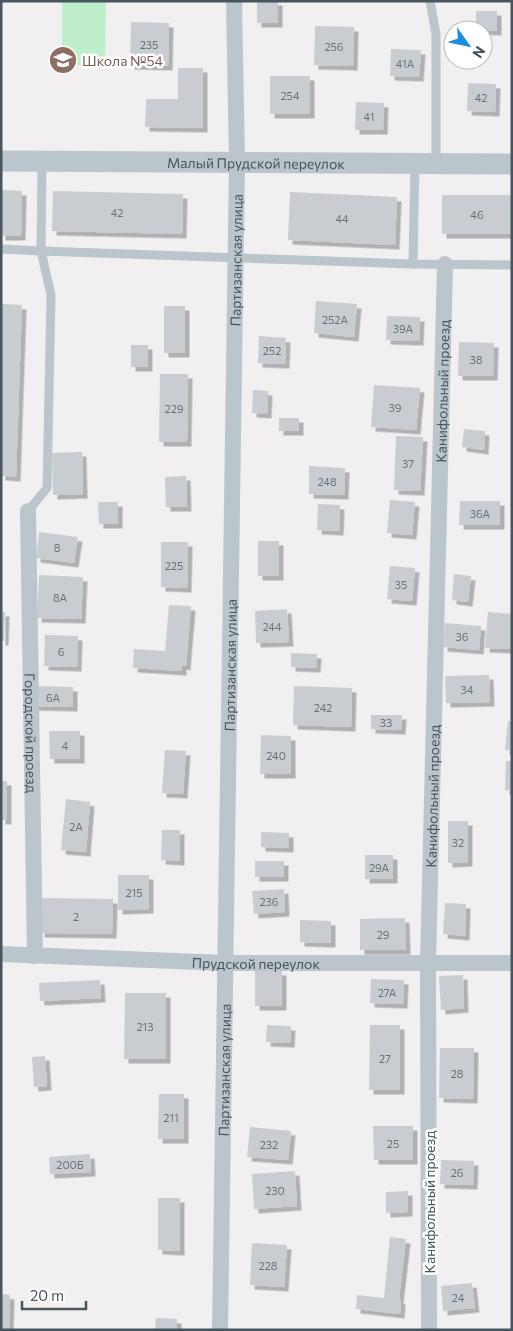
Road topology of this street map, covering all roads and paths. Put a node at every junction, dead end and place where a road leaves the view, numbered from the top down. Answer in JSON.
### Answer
{"nodes":[{"id":1,"x":234,"y":1,"type":"edge"},
{"id":2,"x":430,"y":1,"type":"edge"},
{"id":3,"x":1,"y":161,"type":"edge"},
{"id":4,"x":42,"y":162,"type":"junction"},
{"id":5,"x":236,"y":162,"type":"junction"},
{"id":6,"x":426,"y":163,"type":"junction"},
{"id":7,"x":512,"y":164,"type":"edge"},
{"id":8,"x":1,"y":249,"type":"edge"},
{"id":9,"x":41,"y":251,"type":"junction"},
{"id":10,"x":235,"y":257,"type":"junction"},
{"id":11,"x":413,"y":264,"type":"junction"},
{"id":12,"x":445,"y":264,"type":"junction"},
{"id":13,"x":512,"y":265,"type":"edge"},
{"id":14,"x":28,"y":511,"type":"joint"},
{"id":15,"x":1,"y":954,"type":"edge"},
{"id":16,"x":35,"y":956,"type":"junction"},
{"id":17,"x":225,"y":963,"type":"junction"},
{"id":18,"x":428,"y":963,"type":"junction"},
{"id":19,"x":512,"y":963,"type":"edge"},
{"id":20,"x":220,"y":1330,"type":"edge"},
{"id":21,"x":430,"y":1330,"type":"edge"}],
"edges":[{"from":1,"to":5,"type":"street","name":"Партизанская улица"},
{"from":2,"to":6,"type":"lane"},
{"from":3,"to":4,"type":"street","name":"Малый Прудской переулок"},
{"from":4,"to":5,"type":"street","name":"Малый Прудской переулок"},
{"from":4,"to":9,"type":"lane"},
{"from":5,"to":6,"type":"street","name":"Малый Прудской переулок"},
{"from":5,"to":10,"type":"street","name":"Партизанская улица"},
{"from":6,"to":7,"type":"street","name":"Малый Прудской переулок"},
{"from":6,"to":11,"type":"lane"},
{"from":8,"to":9,"type":"lane"},
{"from":9,"to":10,"type":"lane"},
{"from":9,"to":14,"type":"lane"},
{"from":10,"to":11,"type":"lane"},
{"from":10,"to":17,"type":"street","name":"Партизанская улица"},
{"from":11,"to":12,"type":"lane"},
{"from":12,"to":13,"type":"lane"},
{"from":12,"to":18,"type":"street","name":"Канифольный проезд"},
{"from":14,"to":16,"type":"street","name":"Городской проезд"},
{"from":15,"to":16,"type":"street","name":"Прудской переулок"},
{"from":16,"to":17,"type":"street","name":"Прудской переулок"},
{"from":17,"to":18,"type":"street","name":"Прудской переулок"},
{"from":17,"to":20,"type":"street","name":"Партизанская улица"},
{"from":18,"to":19,"type":"street","name":"Прудской переулок"},
{"from":18,"to":21,"type":"street","name":"Канифольный проезд"}]}
